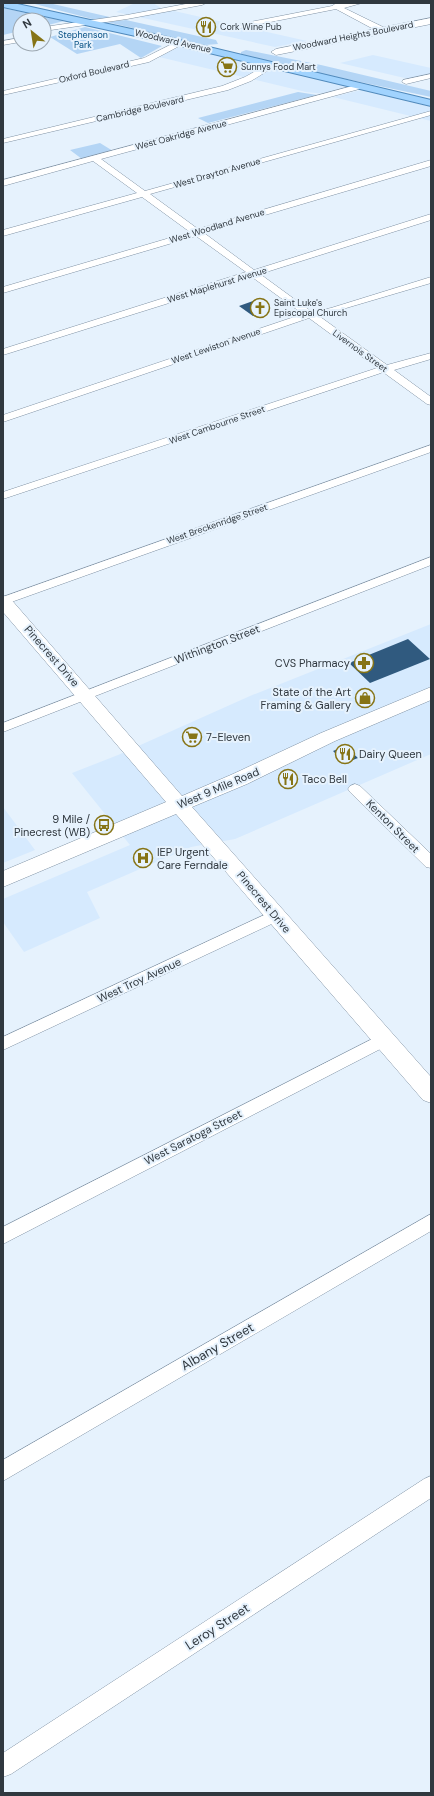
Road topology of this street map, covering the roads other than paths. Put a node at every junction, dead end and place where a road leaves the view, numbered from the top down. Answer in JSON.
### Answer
{"nodes":[{"id":1,"x":14,"y":3,"type":"edge"},
{"id":2,"x":202,"y":3,"type":"edge"},
{"id":3,"x":329,"y":3,"type":"edge"},
{"id":4,"x":358,"y":3,"type":"edge"},
{"id":5,"x":3,"y":4,"type":"edge"},
{"id":6,"x":337,"y":7,"type":"junction"},
{"id":7,"x":98,"y":11,"type":"dead end"},
{"id":8,"x":123,"y":17,"type":"junction"},
{"id":9,"x":431,"y":21,"type":"edge"},
{"id":10,"x":76,"y":22,"type":"junction"},
{"id":11,"x":149,"y":22,"type":"dead end"},
{"id":12,"x":91,"y":23,"type":"junction"},
{"id":13,"x":240,"y":26,"type":"dead end"},
{"id":14,"x":52,"y":27,"type":"edge"},
{"id":15,"x":382,"y":30,"type":"junction"},
{"id":16,"x":52,"y":33,"type":"edge"},
{"id":17,"x":181,"y":43,"type":"junction"},
{"id":18,"x":224,"y":43,"type":"dead end"},
{"id":19,"x":244,"y":48,"type":"dead end"},
{"id":20,"x":207,"y":49,"type":"junction"},
{"id":21,"x":272,"y":51,"type":"joint"},
{"id":22,"x":234,"y":56,"type":"junction"},
{"id":23,"x":301,"y":58,"type":"dead end"},
{"id":24,"x":272,"y":65,"type":"junction"},
{"id":25,"x":431,"y":76,"type":"edge"},
{"id":26,"x":392,"y":79,"type":"dead end"},
{"id":27,"x":406,"y":82,"type":"junction"},
{"id":28,"x":360,"y":86,"type":"junction"},
{"id":29,"x":431,"y":88,"type":"edge"},
{"id":30,"x":3,"y":93,"type":"edge"},
{"id":31,"x":430,"y":105,"type":"edge"},
{"id":32,"x":3,"y":141,"type":"edge"},
{"id":33,"x":105,"y":156,"type":"junction"},
{"id":34,"x":94,"y":158,"type":"junction"},
{"id":35,"x":431,"y":162,"type":"edge"},
{"id":36,"x":3,"y":183,"type":"edge"},
{"id":37,"x":154,"y":190,"type":"junction"},
{"id":38,"x":143,"y":194,"type":"junction"},
{"id":39,"x":431,"y":218,"type":"edge"},
{"id":40,"x":207,"y":229,"type":"junction"},
{"id":41,"x":196,"y":232,"type":"junction"},
{"id":42,"x":3,"y":233,"type":"edge"},
{"id":43,"x":264,"y":270,"type":"junction"},
{"id":44,"x":253,"y":274,"type":"junction"},
{"id":45,"x":431,"y":280,"type":"edge"},
{"id":46,"x":3,"y":290,"type":"edge"},
{"id":47,"x":324,"y":312,"type":"junction"},
{"id":48,"x":311,"y":315,"type":"junction"},
{"id":49,"x":336,"y":321,"type":"dead end"},
{"id":50,"x":3,"y":352,"type":"edge"},
{"id":51,"x":431,"y":356,"type":"edge"},
{"id":52,"x":386,"y":357,"type":"dead end"},
{"id":53,"x":385,"y":369,"type":"junction"},
{"id":54,"x":403,"y":369,"type":"junction"},
{"id":55,"x":431,"y":402,"type":"edge"},
{"id":56,"x":3,"y":419,"type":"edge"},
{"id":57,"x":431,"y":448,"type":"edge"},
{"id":58,"x":3,"y":496,"type":"edge"},
{"id":59,"x":431,"y":561,"type":"edge"},
{"id":60,"x":3,"y":601,"type":"edge"},
{"id":61,"x":431,"y":694,"type":"edge"},
{"id":62,"x":86,"y":695,"type":"junction"},
{"id":63,"x":3,"y":728,"type":"edge"},
{"id":64,"x":355,"y":788,"type":"dead end"},
{"id":65,"x":180,"y":804,"type":"junction"},
{"id":66,"x":431,"y":863,"type":"edge"},
{"id":67,"x":3,"y":879,"type":"edge"},
{"id":68,"x":275,"y":916,"type":"junction"},
{"id":69,"x":384,"y":1039,"type":"junction"},
{"id":70,"x":3,"y":1044,"type":"edge"},
{"id":71,"x":431,"y":1093,"type":"edge"},
{"id":72,"x":431,"y":1222,"type":"edge"},
{"id":73,"x":3,"y":1236,"type":"edge"},
{"id":74,"x":3,"y":1471,"type":"edge"},
{"id":75,"x":431,"y":1486,"type":"edge"},
{"id":76,"x":3,"y":1766,"type":"edge"}],
"edges":[{"from":1,"to":10,"type":"main road","name":"Woodward Avenue"},
{"from":2,"to":8,"type":"street"},
{"from":3,"to":6,"type":"street"},
{"from":4,"to":6,"type":"street"},
{"from":5,"to":10,"type":"main road","name":"Woodward Avenue"},
{"from":6,"to":13,"type":"street"},
{"from":6,"to":15,"type":"street"},
{"from":7,"to":8,"type":"main road","name":"Woodward Avenue"},
{"from":8,"to":11,"type":"main road","name":"Woodward Avenue"},
{"from":8,"to":12,"type":"street"},
{"from":9,"to":15,"type":"street","name":"Woodward Heights Boulevard"},
{"from":10,"to":12,"type":"main road","name":"Woodward Avenue"},
{"from":10,"to":14,"type":"street"},
{"from":10,"to":16,"type":"street"},
{"from":12,"to":17,"type":"main road","name":"Woodward Avenue"},
{"from":15,"to":21,"type":"street","name":"Woodward Heights Boulevard"},
{"from":17,"to":20,"type":"main road","name":"Woodward Avenue"},
{"from":17,"to":30,"type":"street","name":"Oxford Boulevard"},
{"from":18,"to":20,"type":"main road"},
{"from":19,"to":22,"type":"main road"},
{"from":20,"to":22,"type":"main road","name":"Woodward Avenue"},
{"from":21,"to":23,"type":"main road"},
{"from":22,"to":24,"type":"main road","name":"Woodward Avenue"},
{"from":24,"to":28,"type":"main road","name":"Woodward Avenue"},
{"from":24,"to":32,"type":"street","name":"Cambridge Boulevard"},
{"from":25,"to":27,"type":"street"},
{"from":26,"to":27,"type":"main road"},
{"from":27,"to":29,"type":"main road"},
{"from":28,"to":31,"type":"main road","name":"Woodward Avenue"},
{"from":28,"to":33,"type":"street","name":"West Oakridge Avenue"},
{"from":31,"to":37,"type":"street","name":"West Drayton Avenue"},
{"from":33,"to":34,"type":"street","name":"West Oakridge Avenue"},
{"from":33,"to":37,"type":"street","name":"Livernois Street"},
{"from":34,"to":36,"type":"street","name":"West Oakridge Avenue"},
{"from":34,"to":38,"type":"street","name":"Livernois Street"},
{"from":35,"to":40,"type":"street","name":"West Woodland Avenue"},
{"from":37,"to":38,"type":"street","name":"West Drayton Avenue"},
{"from":37,"to":40,"type":"street","name":"Livernois Street"},
{"from":38,"to":41,"type":"street","name":"Livernois Street"},
{"from":38,"to":42,"type":"street","name":"West Drayton Avenue"},
{"from":39,"to":43,"type":"street","name":"West Maplehurst Avenue"},
{"from":40,"to":41,"type":"street","name":"West Woodland Avenue"},
{"from":40,"to":43,"type":"street","name":"Livernois Street"},
{"from":41,"to":44,"type":"street","name":"Livernois Street"},
{"from":41,"to":46,"type":"street","name":"West Woodland Avenue"},
{"from":43,"to":44,"type":"street","name":"West Maplehurst Avenue"},
{"from":43,"to":47,"type":"street","name":"Livernois Street"},
{"from":44,"to":48,"type":"street","name":"Livernois Street"},
{"from":44,"to":50,"type":"street","name":"West Maplehurst Avenue"},
{"from":45,"to":47,"type":"street","name":"West Lewiston Avenue"},
{"from":47,"to":48,"type":"street","name":"West Lewiston Avenue"},
{"from":47,"to":49,"type":"street","name":"Livernois Street"},
{"from":48,"to":53,"type":"street","name":"Livernois Street"},
{"from":48,"to":56,"type":"street","name":"West Lewiston Avenue"},
{"from":51,"to":54,"type":"street","name":"West Cambourne Street"},
{"from":52,"to":54,"type":"street","name":"Livernois Street"},
{"from":53,"to":54,"type":"street","name":"West Cambourne Street"},
{"from":53,"to":55,"type":"street","name":"Livernois Street"},
{"from":53,"to":58,"type":"street","name":"West Cambourne Street"},
{"from":57,"to":60,"type":"street","name":"West Breckenridge Street"},
{"from":59,"to":62,"type":"street","name":"Withington Street"},
{"from":60,"to":62,"type":"street","name":"Pinecrest Drive"},
{"from":61,"to":65,"type":"street","name":"West 9 Mile Road"},
{"from":62,"to":63,"type":"street","name":"Withington Street"},
{"from":62,"to":65,"type":"street","name":"Pinecrest Drive"},
{"from":64,"to":66,"type":"street","name":"Kenton Street"},
{"from":65,"to":67,"type":"street","name":"West 9 Mile Road"},
{"from":65,"to":68,"type":"street","name":"Pinecrest Drive"},
{"from":68,"to":69,"type":"street","name":"Pinecrest Drive"},
{"from":68,"to":70,"type":"street","name":"West Troy Avenue"},
{"from":69,"to":71,"type":"street","name":"Pinecrest Drive"},
{"from":69,"to":73,"type":"street","name":"West Saratoga Street"},
{"from":72,"to":74,"type":"street","name":"Albany Street"},
{"from":75,"to":76,"type":"street","name":"Leroy Street"}]}
